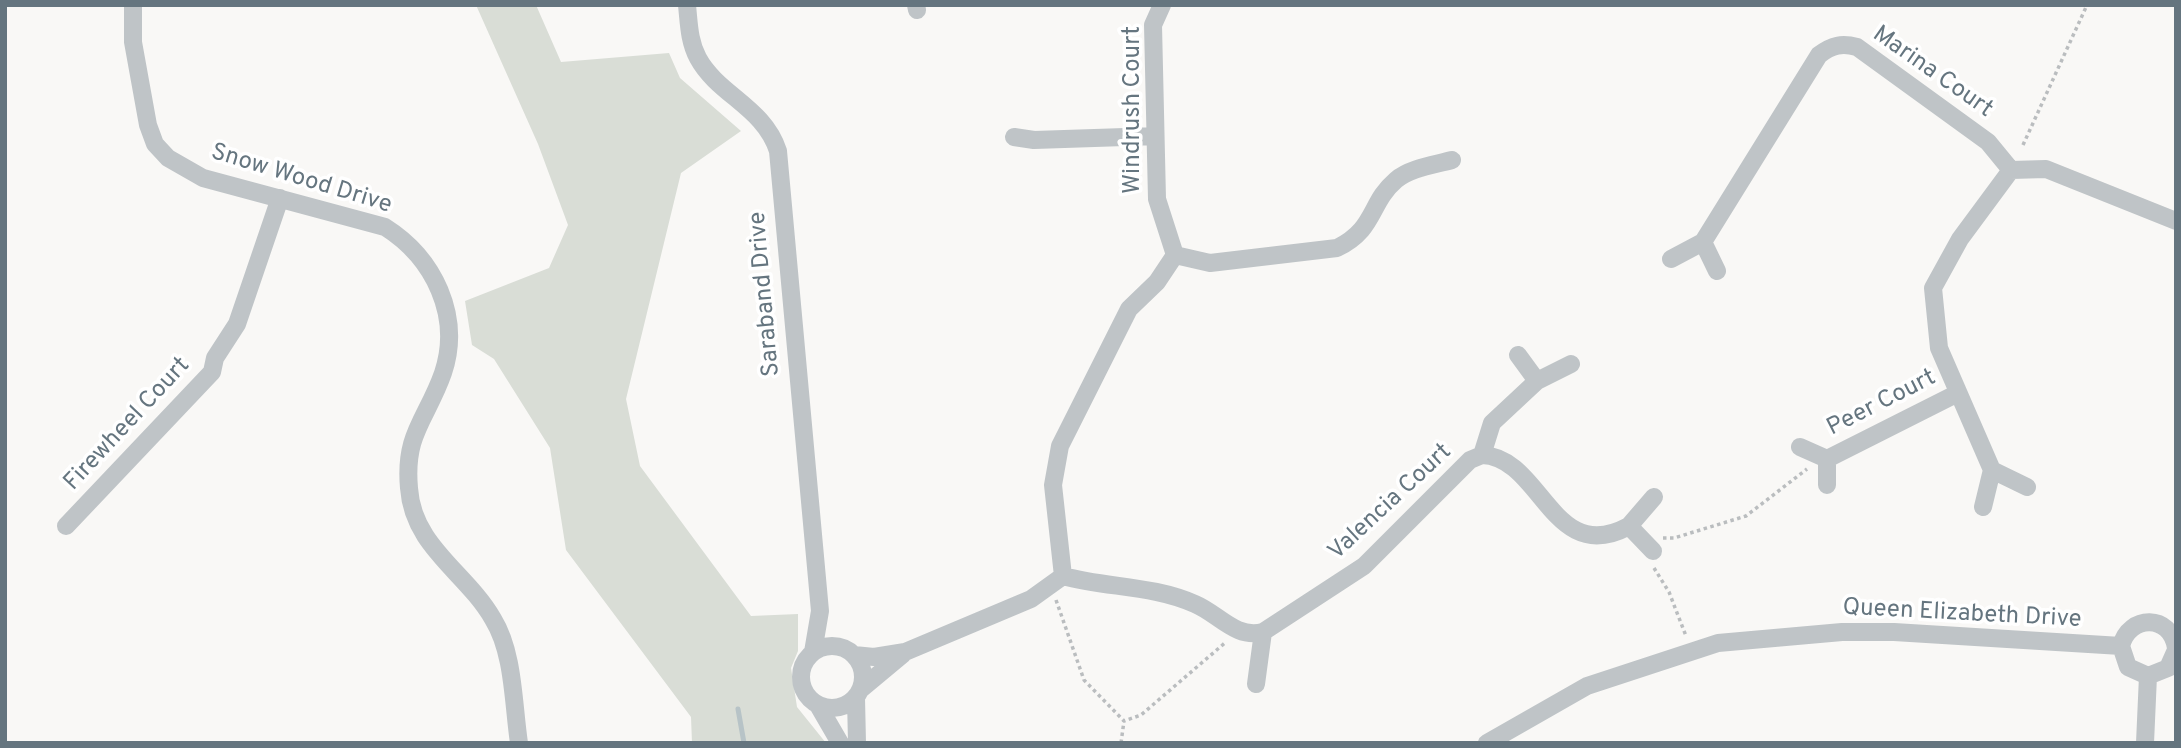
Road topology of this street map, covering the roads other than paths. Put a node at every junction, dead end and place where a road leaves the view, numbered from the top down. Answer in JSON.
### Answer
{"nodes":[{"id":1,"x":133,"y":5,"type":"edge"},
{"id":2,"x":687,"y":5,"type":"edge"},
{"id":3,"x":1162,"y":5,"type":"edge"},
{"id":4,"x":1155,"y":136,"type":"junction"},
{"id":5,"x":1014,"y":137,"type":"dead end"},
{"id":6,"x":1452,"y":160,"type":"dead end"},
{"id":7,"x":2011,"y":170,"type":"junction"},
{"id":8,"x":280,"y":198,"type":"junction"},
{"id":9,"x":2176,"y":220,"type":"edge"},
{"id":10,"x":1703,"y":242,"type":"junction"},
{"id":11,"x":1175,"y":255,"type":"junction"},
{"id":12,"x":1671,"y":259,"type":"dead end"},
{"id":13,"x":1717,"y":271,"type":"dead end"},
{"id":14,"x":1518,"y":355,"type":"dead end"},
{"id":15,"x":1571,"y":363,"type":"dead end"},
{"id":16,"x":1537,"y":381,"type":"junction"},
{"id":17,"x":1958,"y":393,"type":"junction"},
{"id":18,"x":1800,"y":447,"type":"dead end"},
{"id":19,"x":1482,"y":455,"type":"junction"},
{"id":20,"x":1827,"y":459,"type":"junction"},
{"id":21,"x":1992,"y":470,"type":"junction"},
{"id":22,"x":1827,"y":485,"type":"dead end"},
{"id":23,"x":2027,"y":486,"type":"dead end"},
{"id":24,"x":1654,"y":496,"type":"dead end"},
{"id":25,"x":1983,"y":508,"type":"dead end"},
{"id":26,"x":66,"y":526,"type":"dead end"},
{"id":27,"x":1629,"y":526,"type":"junction"},
{"id":28,"x":1649,"y":547,"type":"road end"},
{"id":29,"x":1057,"y":580,"type":"junction"},
{"id":30,"x":820,"y":611,"type":"junction"},
{"id":31,"x":1263,"y":632,"type":"junction"},
{"id":32,"x":2121,"y":646,"type":"junction"},
{"id":33,"x":2176,"y":649,"type":"edge"},
{"id":34,"x":847,"y":651,"type":"junction"},
{"id":35,"x":813,"y":652,"type":"junction"},
{"id":36,"x":905,"y":652,"type":"junction"},
{"id":37,"x":2148,"y":676,"type":"junction"},
{"id":38,"x":1256,"y":684,"type":"dead end"},
{"id":39,"x":858,"y":694,"type":"junction"},
{"id":40,"x":818,"y":705,"type":"junction"},
{"id":41,"x":519,"y":743,"type":"edge"},
{"id":42,"x":841,"y":743,"type":"edge"},
{"id":43,"x":857,"y":743,"type":"edge"},
{"id":44,"x":1487,"y":743,"type":"edge"},
{"id":45,"x":2145,"y":743,"type":"edge"}],
"edges":[{"from":1,"to":8,"type":"street","name":"Snow Wood Drive"},
{"from":2,"to":30,"type":"street","name":"Saraband Drive"},
{"from":3,"to":4,"type":"street","name":"Windrush Court"},
{"from":4,"to":5,"type":"street"},
{"from":4,"to":11,"type":"street","name":"Windrush Court"},
{"from":6,"to":11,"type":"street"},
{"from":7,"to":9,"type":"street"},
{"from":7,"to":10,"type":"street","name":"Marina Court"},
{"from":7,"to":17,"type":"street"},
{"from":8,"to":26,"type":"street","name":"Firewheel Court"},
{"from":8,"to":41,"type":"street","name":"Snow Wood Drive"},
{"from":10,"to":12,"type":"street"},
{"from":10,"to":13,"type":"street"},
{"from":11,"to":29,"type":"street"},
{"from":14,"to":16,"type":"street"},
{"from":15,"to":16,"type":"street","name":"Valencia Court"},
{"from":16,"to":19,"type":"street","name":"Valencia Court"},
{"from":17,"to":20,"type":"street","name":"Peer Court"},
{"from":17,"to":21,"type":"street"},
{"from":18,"to":20,"type":"street","name":"Peer Court"},
{"from":19,"to":27,"type":"street"},
{"from":19,"to":31,"type":"street","name":"Valencia Court"},
{"from":20,"to":22,"type":"street","name":"Peer Court"},
{"from":21,"to":23,"type":"street"},
{"from":21,"to":25,"type":"street"},
{"from":24,"to":27,"type":"street"},
{"from":27,"to":28,"type":"street"},
{"from":29,"to":31,"type":"street"},
{"from":29,"to":36,"type":"street"},
{"from":30,"to":34,"type":"street","name":"Saraband Drive"},
{"from":30,"to":35,"type":"street","name":"Saraband Drive"},
{"from":31,"to":38,"type":"street"},
{"from":32,"to":33,"type":"street"},
{"from":32,"to":37,"type":"street"},
{"from":32,"to":44,"type":"street","name":"Queen Elizabeth Drive"},
{"from":33,"to":37,"type":"street"},
{"from":34,"to":35,"type":"street"},
{"from":34,"to":36,"type":"street"},
{"from":34,"to":39,"type":"street"},
{"from":35,"to":40,"type":"street"},
{"from":36,"to":39,"type":"street"},
{"from":37,"to":45,"type":"street"},
{"from":39,"to":40,"type":"street"},
{"from":39,"to":43,"type":"street"},
{"from":40,"to":42,"type":"street"}]}
